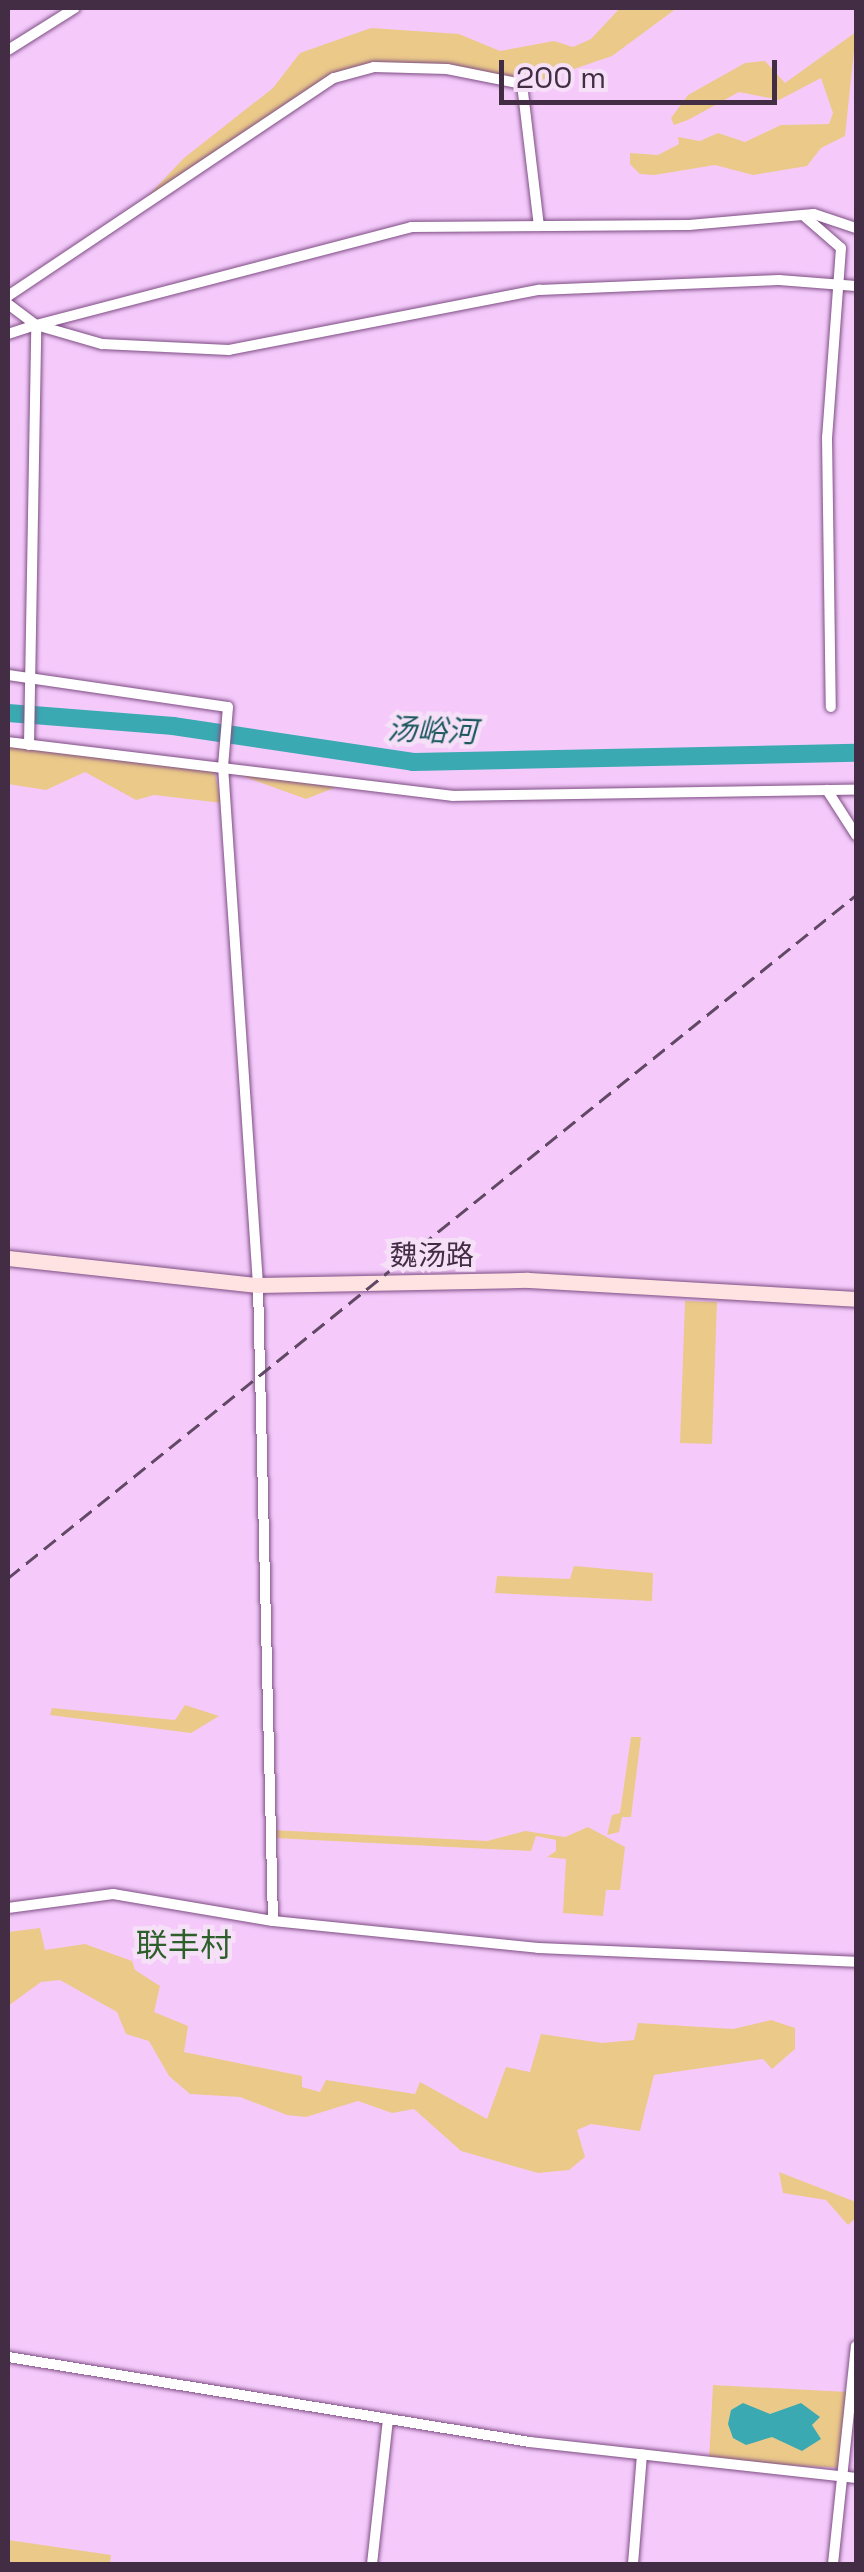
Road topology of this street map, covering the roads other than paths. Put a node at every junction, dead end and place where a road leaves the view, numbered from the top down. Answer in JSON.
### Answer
{"nodes":[{"id":1,"x":75,"y":8,"type":"edge"},
{"id":2,"x":8,"y":50,"type":"edge"},
{"id":3,"x":803,"y":215,"type":"junction"},
{"id":4,"x":539,"y":226,"type":"junction"},
{"id":5,"x":856,"y":228,"type":"edge"},
{"id":6,"x":835,"y":282,"type":"junction"},
{"id":7,"x":856,"y":286,"type":"edge"},
{"id":8,"x":8,"y":296,"type":"edge"},
{"id":9,"x":8,"y":304,"type":"edge"},
{"id":10,"x":36,"y":326,"type":"junction"},
{"id":11,"x":8,"y":334,"type":"edge"},
{"id":12,"x":8,"y":675,"type":"edge"},
{"id":13,"x":34,"y":680,"type":"junction"},
{"id":14,"x":831,"y":707,"type":"dead end"},
{"id":15,"x":8,"y":742,"type":"edge"},
{"id":16,"x":29,"y":745,"type":"junction"},
{"id":17,"x":223,"y":761,"type":"junction"},
{"id":18,"x":827,"y":790,"type":"junction"},
{"id":19,"x":856,"y":790,"type":"edge"},
{"id":20,"x":856,"y":836,"type":"edge"},
{"id":21,"x":8,"y":1258,"type":"edge"},
{"id":22,"x":258,"y":1285,"type":"junction"},
{"id":23,"x":856,"y":1298,"type":"edge"},
{"id":24,"x":8,"y":1908,"type":"edge"},
{"id":25,"x":273,"y":1921,"type":"junction"},
{"id":26,"x":856,"y":1962,"type":"edge"},
{"id":27,"x":856,"y":2346,"type":"edge"},
{"id":28,"x":8,"y":2357,"type":"edge"},
{"id":29,"x":388,"y":2418,"type":"junction"},
{"id":30,"x":642,"y":2454,"type":"junction"},
{"id":31,"x":841,"y":2476,"type":"junction"},
{"id":32,"x":856,"y":2478,"type":"edge"},
{"id":33,"x":372,"y":2564,"type":"edge"},
{"id":34,"x":632,"y":2564,"type":"edge"},
{"id":35,"x":833,"y":2564,"type":"edge"}],
"edges":[{"from":1,"to":2,"type":"street"},
{"from":3,"to":4,"type":"street"},
{"from":3,"to":5,"type":"street"},
{"from":3,"to":6,"type":"street"},
{"from":4,"to":8,"type":"street"},
{"from":4,"to":10,"type":"street"},
{"from":6,"to":7,"type":"street"},
{"from":6,"to":10,"type":"street"},
{"from":6,"to":14,"type":"street"},
{"from":9,"to":10,"type":"street"},
{"from":10,"to":11,"type":"street"},
{"from":10,"to":13,"type":"street"},
{"from":12,"to":13,"type":"street"},
{"from":13,"to":16,"type":"street"},
{"from":13,"to":17,"type":"street"},
{"from":15,"to":16,"type":"street"},
{"from":16,"to":17,"type":"street"},
{"from":17,"to":18,"type":"street"},
{"from":17,"to":22,"type":"street"},
{"from":18,"to":19,"type":"street"},
{"from":18,"to":20,"type":"street"},
{"from":21,"to":22,"type":"street","name":"魏汤路"},
{"from":22,"to":23,"type":"street","name":"魏汤路"},
{"from":22,"to":25,"type":"street"},
{"from":24,"to":25,"type":"street"},
{"from":25,"to":26,"type":"street"},
{"from":27,"to":31,"type":"street"},
{"from":28,"to":29,"type":"street"},
{"from":29,"to":30,"type":"street"},
{"from":29,"to":33,"type":"street"},
{"from":30,"to":31,"type":"street"},
{"from":30,"to":34,"type":"street"},
{"from":31,"to":32,"type":"street"},
{"from":31,"to":35,"type":"street"}]}
